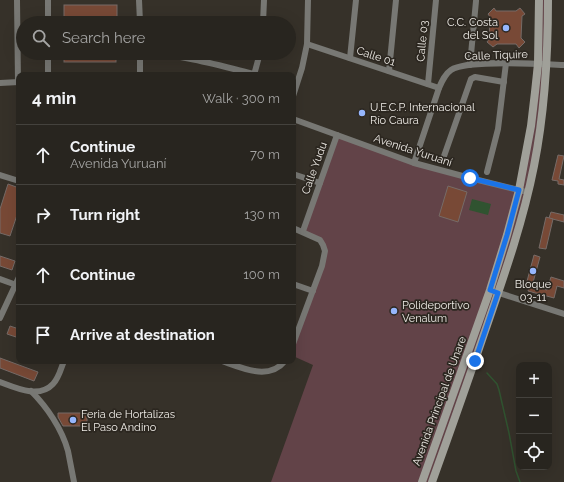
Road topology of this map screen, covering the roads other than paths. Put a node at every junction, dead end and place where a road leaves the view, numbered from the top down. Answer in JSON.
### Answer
{"nodes":[{"id":1,"x":17,"y":0,"type":"edge"},
{"id":2,"x":48,"y":0,"type":"edge"},
{"id":3,"x":139,"y":0,"type":"edge"},
{"id":4,"x":264,"y":0,"type":"edge"},
{"id":5,"x":308,"y":0,"type":"edge"},
{"id":6,"x":356,"y":0,"type":"edge"},
{"id":7,"x":396,"y":0,"type":"edge"},
{"id":8,"x":436,"y":0,"type":"edge"},
{"id":9,"x":476,"y":0,"type":"edge"},
{"id":10,"x":538,"y":0,"type":"edge"},
{"id":11,"x":549,"y":2,"type":"edge"},
{"id":12,"x":17,"y":16,"type":"edge"},
{"id":13,"x":48,"y":16,"type":"edge"},
{"id":14,"x":140,"y":16,"type":"edge"},
{"id":15,"x":264,"y":16,"type":"edge"},
{"id":16,"x":307,"y":44,"type":"junction"},
{"id":17,"x":350,"y":58,"type":"junction"},
{"id":18,"x":18,"y":60,"type":"edge"},
{"id":19,"x":48,"y":60,"type":"edge"},
{"id":20,"x":140,"y":60,"type":"edge"},
{"id":21,"x":194,"y":60,"type":"edge"},
{"id":22,"x":258,"y":60,"type":"edge"},
{"id":23,"x":506,"y":63,"type":"junction"},
{"id":24,"x":538,"y":64,"type":"junction"},
{"id":25,"x":547,"y":64,"type":"junction"},
{"id":26,"x":470,"y":65,"type":"junction"},
{"id":27,"x":564,"y":65,"type":"edge"},
{"id":28,"x":389,"y":71,"type":"junction"},
{"id":29,"x":18,"y":72,"type":"edge"},
{"id":30,"x":48,"y":72,"type":"edge"},
{"id":31,"x":140,"y":72,"type":"edge"},
{"id":32,"x":242,"y":72,"type":"edge"},
{"id":33,"x":255,"y":72,"type":"edge"},
{"id":34,"x":16,"y":82,"type":"edge"},
{"id":35,"x":504,"y":82,"type":"junction"},
{"id":36,"x":0,"y":83,"type":"edge"},
{"id":37,"x":428,"y":84,"type":"junction"},
{"id":38,"x":296,"y":87,"type":"edge"},
{"id":39,"x":439,"y":88,"type":"junction"},
{"id":40,"x":296,"y":120,"type":"edge"},
{"id":41,"x":337,"y":135,"type":"junction"},
{"id":42,"x":443,"y":159,"type":"dead end"},
{"id":43,"x":414,"y":163,"type":"junction"},
{"id":44,"x":487,"y":172,"type":"dead end"},
{"id":45,"x":0,"y":175,"type":"edge"},
{"id":46,"x":296,"y":175,"type":"edge"},
{"id":47,"x":16,"y":180,"type":"edge"},
{"id":48,"x":320,"y":183,"type":"junction"},
{"id":49,"x":519,"y":190,"type":"junction"},
{"id":50,"x":528,"y":192,"type":"junction"},
{"id":51,"x":296,"y":229,"type":"edge"},
{"id":52,"x":302,"y":231,"type":"junction"},
{"id":53,"x":0,"y":279,"type":"edge"},
{"id":54,"x":296,"y":285,"type":"edge"},
{"id":55,"x":16,"y":286,"type":"edge"},
{"id":56,"x":16,"y":288,"type":"edge"},
{"id":57,"x":490,"y":290,"type":"junction"},
{"id":58,"x":312,"y":291,"type":"junction"},
{"id":59,"x":498,"y":293,"type":"junction"},
{"id":60,"x":564,"y":314,"type":"edge"},
{"id":61,"x":0,"y":318,"type":"edge"},
{"id":62,"x":296,"y":336,"type":"edge"},
{"id":63,"x":63,"y":364,"type":"edge"},
{"id":64,"x":235,"y":364,"type":"edge"},
{"id":65,"x":282,"y":364,"type":"edge"},
{"id":66,"x":0,"y":382,"type":"edge"},
{"id":67,"x":30,"y":391,"type":"junction"},
{"id":68,"x":74,"y":482,"type":"edge"},
{"id":69,"x":422,"y":482,"type":"edge"},
{"id":70,"x":432,"y":482,"type":"edge"}],
"edges":[{"from":1,"to":12,"type":"street"},
{"from":2,"to":13,"type":"street"},
{"from":3,"to":14,"type":"street"},
{"from":4,"to":15,"type":"street"},
{"from":5,"to":16,"type":"street"},
{"from":6,"to":17,"type":"street"},
{"from":7,"to":28,"type":"street"},
{"from":8,"to":37,"type":"street","name":"Calle 03"},
{"from":9,"to":26,"type":"street"},
{"from":10,"to":24,"type":"street","name":"Avenida Principal de Unare"},
{"from":11,"to":25,"type":"street","name":"Avenida Principal de Unare"},
{"from":16,"to":17,"type":"street","name":"Calle 01"},
{"from":16,"to":38,"type":"street"},
{"from":17,"to":28,"type":"street","name":"Calle 01"},
{"from":18,"to":29,"type":"street"},
{"from":19,"to":30,"type":"street"},
{"from":20,"to":31,"type":"street"},
{"from":21,"to":32,"type":"street"},
{"from":22,"to":33,"type":"street"},
{"from":23,"to":24,"type":"street","name":"Calle Tiquire"},
{"from":23,"to":26,"type":"street","name":"Calle Tiquire"},
{"from":23,"to":35,"type":"street"},
{"from":24,"to":25,"type":"street","name":"Calle Tiquire"},
{"from":24,"to":49,"type":"street","name":"Avenida Principal de Unare"},
{"from":25,"to":27,"type":"street","name":"Calle Tiquire"},
{"from":25,"to":50,"type":"street","name":"Avenida Principal de Unare"},
{"from":26,"to":39,"type":"street","name":"Calle Tiquire"},
{"from":28,"to":37,"type":"street","name":"Calle 01"},
{"from":34,"to":36,"type":"street"},
{"from":35,"to":42,"type":"street"},
{"from":35,"to":44,"type":"street"},
{"from":37,"to":39,"type":"street","name":"Calle 01"},
{"from":39,"to":43,"type":"street","name":"Calle Tiquire"},
{"from":40,"to":41,"type":"street","name":"Avenida Yuruaní"},
{"from":41,"to":43,"type":"street","name":"Avenida Yuruaní"},
{"from":41,"to":48,"type":"street","name":"Calle Yudu"},
{"from":43,"to":49,"type":"street","name":"Avenida Yuruaní"},
{"from":45,"to":47,"type":"street"},
{"from":46,"to":48,"type":"street"},
{"from":48,"to":52,"type":"street","name":"Calle Yudu"},
{"from":49,"to":50,"type":"street","name":"Avenida Yuruaní"},
{"from":49,"to":57,"type":"street","name":"Avenida Principal de Unare"},
{"from":50,"to":59,"type":"street","name":"Avenida Principal de Unare"},
{"from":51,"to":52,"type":"street"},
{"from":52,"to":58,"type":"street"},
{"from":53,"to":55,"type":"street"},
{"from":54,"to":58,"type":"street"},
{"from":56,"to":61,"type":"street"},
{"from":57,"to":59,"type":"street"},
{"from":57,"to":69,"type":"street","name":"Avenida Principal de Unare"},
{"from":58,"to":62,"type":"street"},
{"from":59,"to":60,"type":"street"},
{"from":59,"to":70,"type":"street","name":"Avenida Principal de Unare"},
{"from":63,"to":67,"type":"street"},
{"from":64,"to":65,"type":"street"},
{"from":66,"to":67,"type":"street"},
{"from":67,"to":68,"type":"street"}]}
